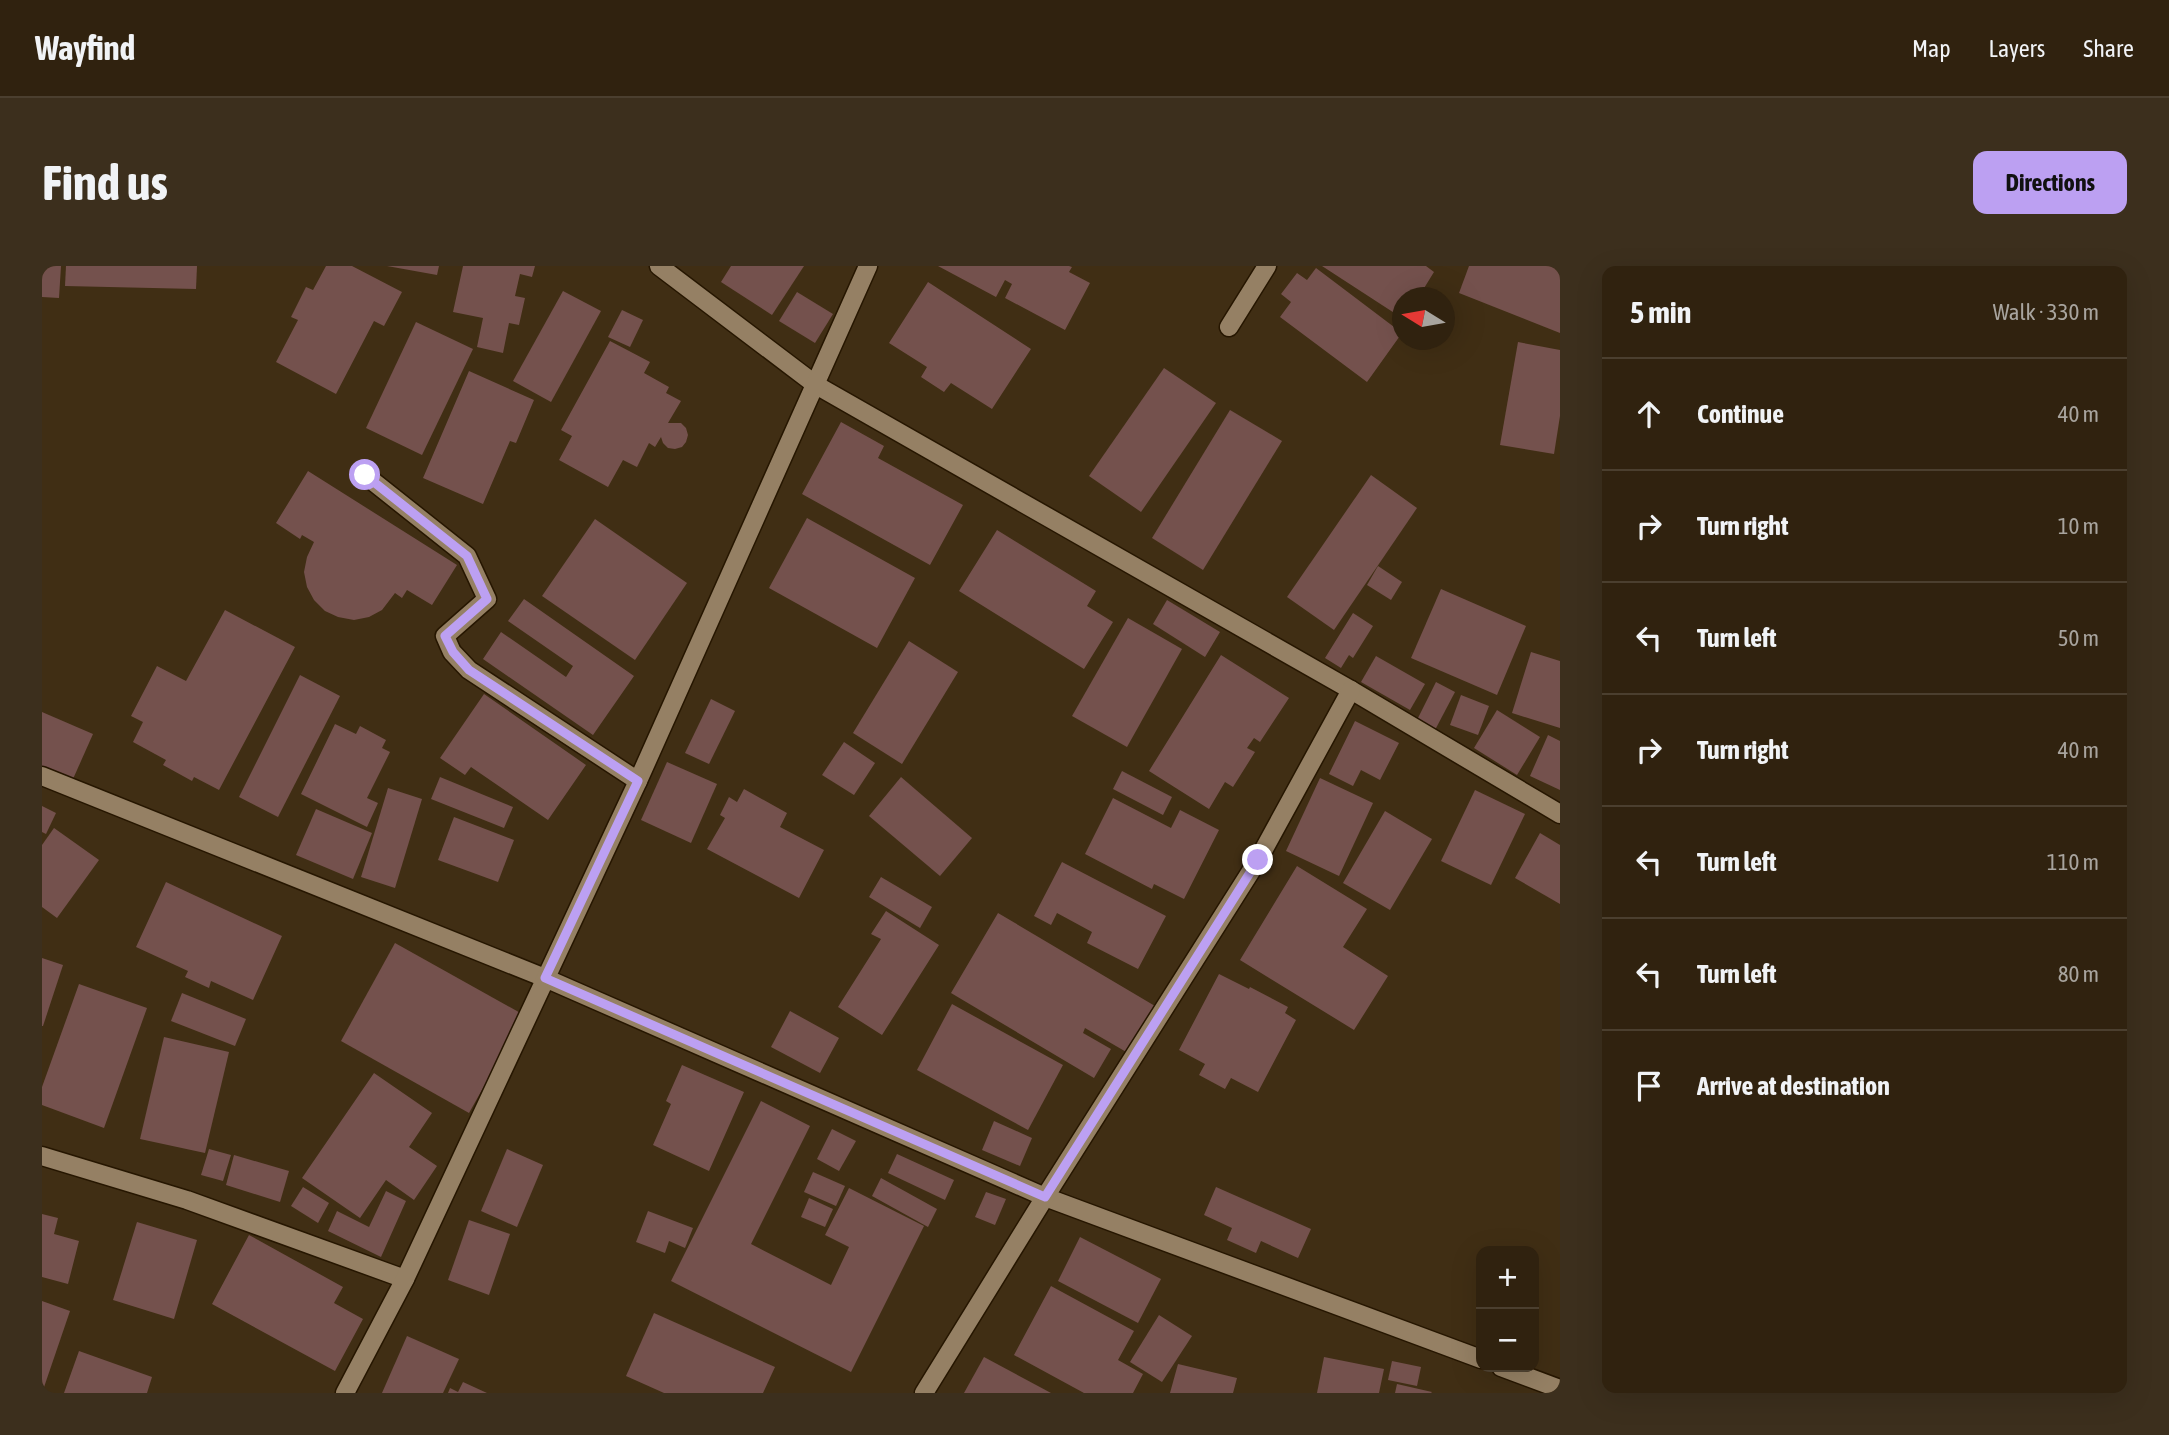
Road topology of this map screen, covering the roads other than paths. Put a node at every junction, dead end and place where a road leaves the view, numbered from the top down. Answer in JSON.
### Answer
{"nodes":[{"id":1,"x":659,"y":266,"type":"edge"},
{"id":2,"x":868,"y":266,"type":"edge"},
{"id":3,"x":1267,"y":266,"type":"edge"},
{"id":4,"x":1229,"y":327,"type":"dead end"},
{"id":5,"x":816,"y":385,"type":"junction"},
{"id":6,"x":365,"y":475,"type":"dead end"},
{"id":7,"x":1351,"y":691,"type":"junction"},
{"id":8,"x":42,"y":776,"type":"edge"},
{"id":9,"x":638,"y":781,"type":"junction"},
{"id":10,"x":1560,"y":814,"type":"edge"},
{"id":11,"x":545,"y":978,"type":"junction"},
{"id":12,"x":42,"y":1156,"type":"edge"},
{"id":13,"x":1045,"y":1197,"type":"junction"},
{"id":14,"x":405,"y":1279,"type":"junction"},
{"id":15,"x":1476,"y":1357,"type":"edge"},
{"id":16,"x":1514,"y":1372,"type":"edge"},
{"id":17,"x":1560,"y":1389,"type":"edge"},
{"id":18,"x":345,"y":1393,"type":"edge"},
{"id":19,"x":924,"y":1393,"type":"edge"}],
"edges":[{"from":1,"to":5,"type":"street"},
{"from":2,"to":5,"type":"street"},
{"from":3,"to":4,"type":"street"},
{"from":5,"to":7,"type":"street"},
{"from":5,"to":9,"type":"street"},
{"from":6,"to":9,"type":"street"},
{"from":7,"to":10,"type":"street"},
{"from":7,"to":13,"type":"street"},
{"from":8,"to":11,"type":"street"},
{"from":9,"to":11,"type":"street"},
{"from":11,"to":13,"type":"street"},
{"from":11,"to":14,"type":"street"},
{"from":12,"to":14,"type":"street"},
{"from":13,"to":15,"type":"street"},
{"from":13,"to":19,"type":"street"},
{"from":14,"to":18,"type":"street"},
{"from":16,"to":17,"type":"street"}]}
